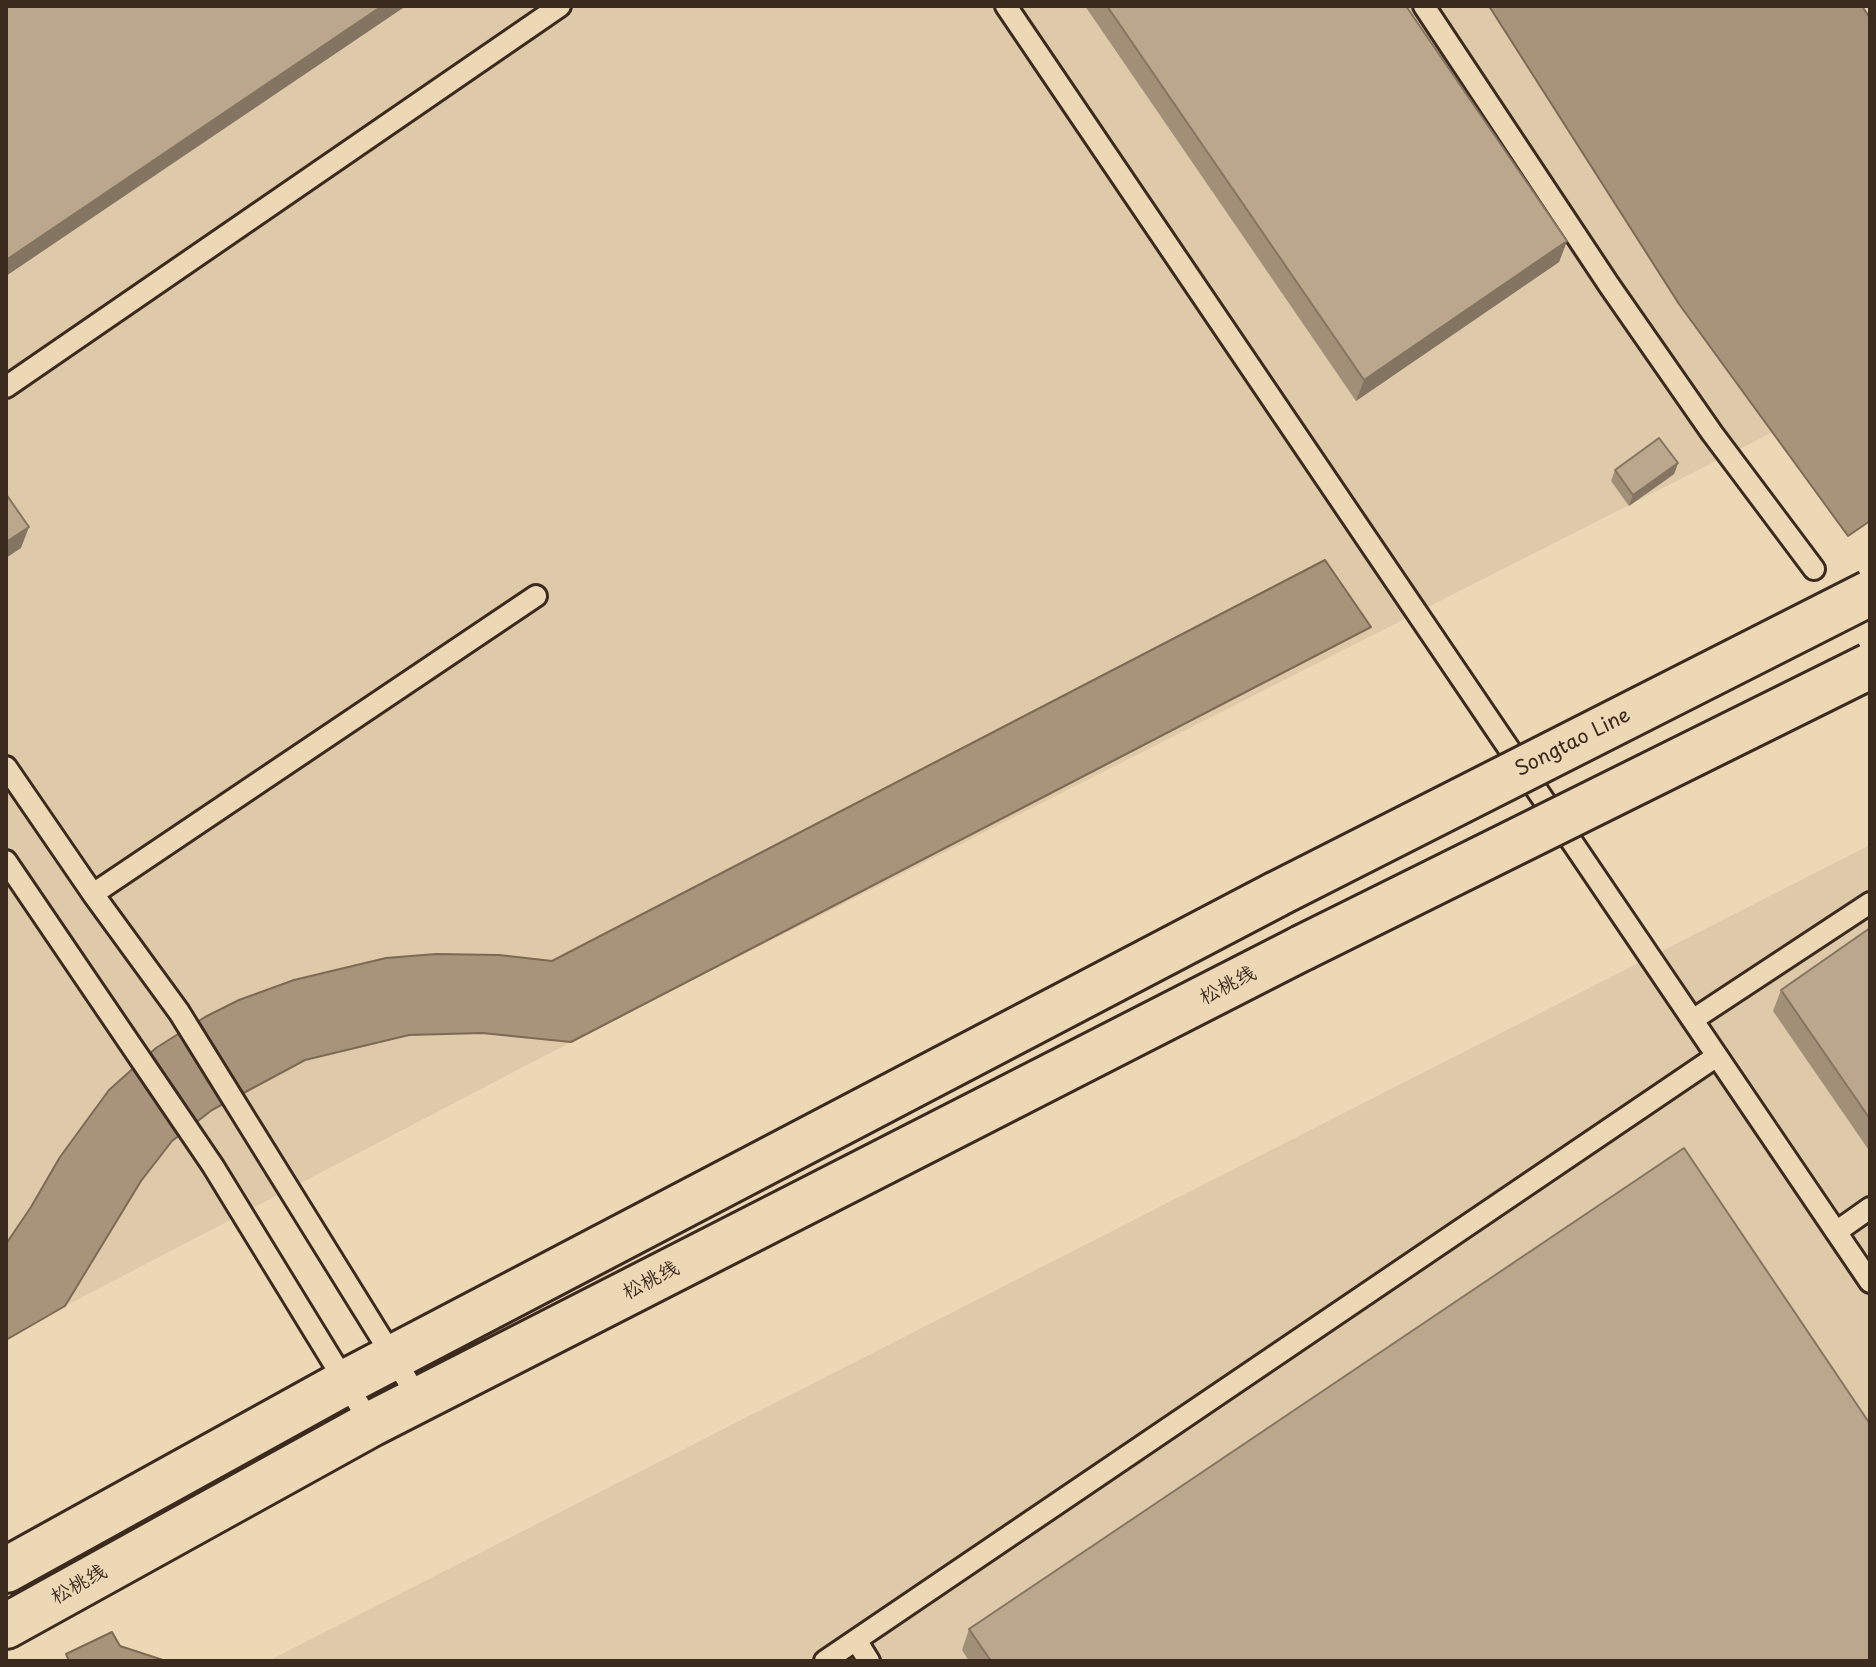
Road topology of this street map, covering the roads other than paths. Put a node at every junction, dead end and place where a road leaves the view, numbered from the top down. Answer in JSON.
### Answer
{"nodes":[{"id":1,"x":560,"y":6,"type":"edge"},
{"id":2,"x":1006,"y":6,"type":"edge"},
{"id":3,"x":1424,"y":6,"type":"edge"},
{"id":4,"x":6,"y":387,"type":"edge"},
{"id":5,"x":1814,"y":569,"type":"dead end"},
{"id":6,"x":1870,"y":593,"type":"edge"},
{"id":7,"x":536,"y":596,"type":"dead end"},
{"id":8,"x":1870,"y":666,"type":"edge"},
{"id":9,"x":6,"y":767,"type":"edge"},
{"id":10,"x":6,"y":861,"type":"edge"},
{"id":11,"x":93,"y":894,"type":"junction"},
{"id":12,"x":1870,"y":903,"type":"edge"},
{"id":13,"x":1694,"y":1019,"type":"junction"},
{"id":14,"x":1717,"y":1056,"type":"junction"},
{"id":15,"x":1870,"y":1208,"type":"edge"},
{"id":16,"x":1836,"y":1232,"type":"junction"},
{"id":17,"x":1870,"y":1282,"type":"edge"},
{"id":18,"x":393,"y":1358,"type":"junction"},
{"id":19,"x":346,"y":1382,"type":"junction"},
{"id":20,"x":419,"y":1399,"type":"junction"},
{"id":21,"x":371,"y":1424,"type":"junction"},
{"id":22,"x":6,"y":1570,"type":"edge"},
{"id":23,"x":6,"y":1626,"type":"edge"},
{"id":24,"x":856,"y":1640,"type":"junction"},
{"id":25,"x":825,"y":1661,"type":"edge"},
{"id":26,"x":869,"y":1661,"type":"edge"}],
"edges":[{"from":1,"to":4,"type":"lane"},
{"from":2,"to":13,"type":"lane"},
{"from":3,"to":5,"type":"lane"},
{"from":6,"to":18,"type":"main road","name":"Songtao Line","bridge":true},
{"from":7,"to":11,"type":"lane"},
{"from":8,"to":20,"type":"main road","name":"松桃线","bridge":true},
{"from":9,"to":11,"type":"lane"},
{"from":10,"to":19,"type":"lane"},
{"from":11,"to":18,"type":"lane"},
{"from":12,"to":13,"type":"lane"},
{"from":13,"to":14,"type":"lane"},
{"from":14,"to":16,"type":"lane"},
{"from":14,"to":24,"type":"lane"},
{"from":15,"to":16,"type":"lane"},
{"from":16,"to":17,"type":"lane"},
{"from":18,"to":19,"type":"main road"},
{"from":18,"to":20,"type":"lane"},
{"from":19,"to":21,"type":"lane"},
{"from":19,"to":22,"type":"main road"},
{"from":20,"to":21,"type":"main road","name":"松桃线"},
{"from":21,"to":23,"type":"main road","name":"松桃线"},
{"from":24,"to":25,"type":"lane"},
{"from":24,"to":26,"type":"lane"}]}
